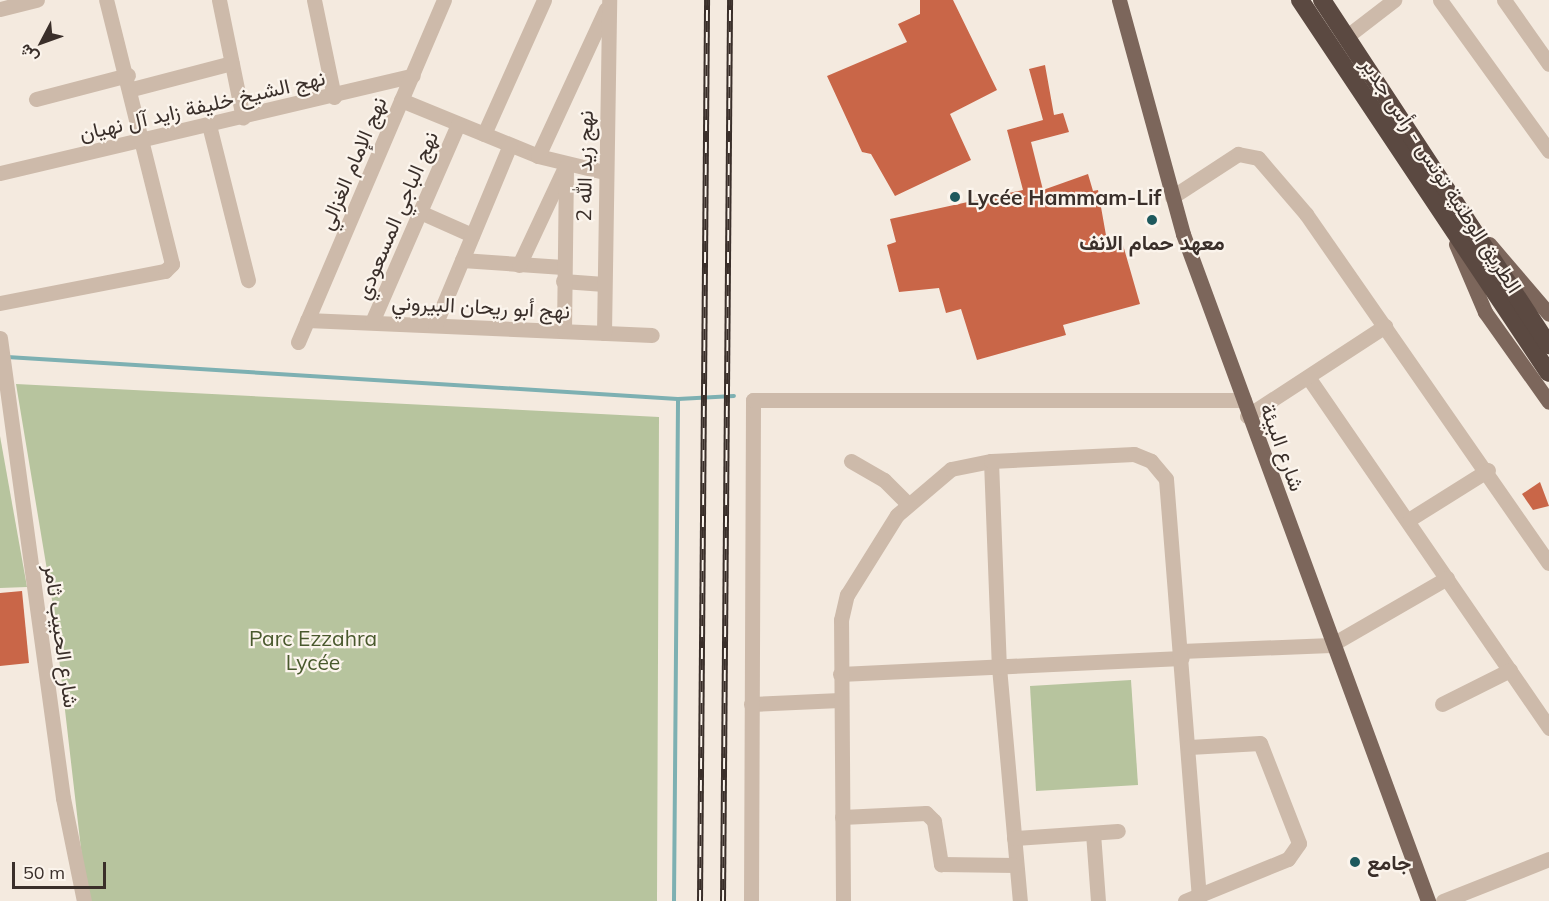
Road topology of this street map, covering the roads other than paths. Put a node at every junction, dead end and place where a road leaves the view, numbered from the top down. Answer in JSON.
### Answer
{"nodes":[{"id":1,"x":37,"y":0,"type":"edge"},
{"id":2,"x":106,"y":0,"type":"edge"},
{"id":3,"x":219,"y":0,"type":"edge"},
{"id":4,"x":314,"y":0,"type":"edge"},
{"id":5,"x":444,"y":0,"type":"edge"},
{"id":6,"x":544,"y":0,"type":"edge"},
{"id":7,"x":1119,"y":0,"type":"edge"},
{"id":8,"x":1300,"y":0,"type":"edge"},
{"id":9,"x":1322,"y":0,"type":"edge"},
{"id":10,"x":1394,"y":0,"type":"edge"},
{"id":11,"x":1440,"y":0,"type":"edge"},
{"id":12,"x":1504,"y":0,"type":"edge"},
{"id":13,"x":609,"y":2,"type":"edge"},
{"id":14,"x":0,"y":9,"type":"edge"},
{"id":15,"x":1346,"y":38,"type":"junction"},
{"id":16,"x":232,"y":63,"type":"junction"},
{"id":17,"x":1549,"y":64,"type":"edge"},
{"id":18,"x":413,"y":75,"type":"junction"},
{"id":19,"x":130,"y":82,"type":"junction"},
{"id":20,"x":334,"y":97,"type":"junction"},
{"id":21,"x":36,"y":99,"type":"dead end"},
{"id":22,"x":401,"y":100,"type":"junction"},
{"id":23,"x":243,"y":118,"type":"junction"},
{"id":24,"x":458,"y":124,"type":"junction"},
{"id":25,"x":209,"y":125,"type":"junction"},
{"id":26,"x":484,"y":134,"type":"junction"},
{"id":27,"x":142,"y":141,"type":"junction"},
{"id":28,"x":510,"y":144,"type":"junction"},
{"id":29,"x":1549,"y":151,"type":"edge"},
{"id":30,"x":538,"y":156,"type":"junction"},
{"id":31,"x":566,"y":166,"type":"junction"},
{"id":32,"x":604,"y":172,"type":"junction"},
{"id":33,"x":0,"y":173,"type":"edge"},
{"id":34,"x":1172,"y":197,"type":"junction"},
{"id":35,"x":420,"y":212,"type":"junction"},
{"id":36,"x":1453,"y":218,"type":"junction"},
{"id":37,"x":472,"y":235,"type":"junction"},
{"id":38,"x":462,"y":260,"type":"junction"},
{"id":39,"x":519,"y":265,"type":"junction"},
{"id":40,"x":563,"y":274,"type":"junction"},
{"id":41,"x":248,"y":280,"type":"dead end"},
{"id":42,"x":604,"y":284,"type":"junction"},
{"id":43,"x":0,"y":303,"type":"edge"},
{"id":44,"x":1549,"y":314,"type":"edge"},
{"id":45,"x":307,"y":320,"type":"junction"},
{"id":46,"x":372,"y":322,"type":"junction"},
{"id":47,"x":435,"y":325,"type":"junction"},
{"id":48,"x":1385,"y":326,"type":"junction"},
{"id":49,"x":564,"y":331,"type":"junction"},
{"id":50,"x":604,"y":333,"type":"junction"},
{"id":51,"x":652,"y":335,"type":"dead end"},
{"id":52,"x":0,"y":338,"type":"edge"},
{"id":53,"x":298,"y":342,"type":"dead end"},
{"id":54,"x":1549,"y":345,"type":"edge"},
{"id":55,"x":1549,"y":373,"type":"edge"},
{"id":56,"x":1308,"y":377,"type":"junction"},
{"id":57,"x":1549,"y":402,"type":"edge"},
{"id":58,"x":1246,"y":408,"type":"junction"},
{"id":59,"x":851,"y":461,"type":"dead end"},
{"id":60,"x":992,"y":461,"type":"junction"},
{"id":61,"x":1488,"y":470,"type":"junction"},
{"id":62,"x":908,"y":504,"type":"junction"},
{"id":63,"x":1410,"y":519,"type":"junction"},
{"id":64,"x":1549,"y":563,"type":"edge"},
{"id":65,"x":1447,"y":578,"type":"junction"},
{"id":66,"x":1331,"y":645,"type":"junction"},
{"id":67,"x":1182,"y":655,"type":"junction"},
{"id":68,"x":999,"y":667,"type":"junction"},
{"id":69,"x":1510,"y":670,"type":"junction"},
{"id":70,"x":840,"y":674,"type":"junction"},
{"id":71,"x":840,"y":700,"type":"junction"},
{"id":72,"x":751,"y":704,"type":"junction"},
{"id":73,"x":1442,"y":704,"type":"dead end"},
{"id":74,"x":1549,"y":728,"type":"edge"},
{"id":75,"x":1189,"y":747,"type":"junction"},
{"id":76,"x":842,"y":817,"type":"junction"},
{"id":77,"x":1118,"y":831,"type":"dead end"},
{"id":78,"x":1093,"y":833,"type":"junction"},
{"id":79,"x":1014,"y":838,"type":"junction"},
{"id":80,"x":1549,"y":859,"type":"edge"},
{"id":81,"x":1015,"y":864,"type":"junction"},
{"id":82,"x":1192,"y":898,"type":"edge"},
{"id":83,"x":84,"y":901,"type":"edge"},
{"id":84,"x":751,"y":901,"type":"edge"},
{"id":85,"x":843,"y":901,"type":"edge"},
{"id":86,"x":1020,"y":901,"type":"edge"},
{"id":87,"x":1098,"y":901,"type":"edge"},
{"id":88,"x":1428,"y":901,"type":"edge"},
{"id":89,"x":1443,"y":901,"type":"edge"}],
"edges":[{"from":1,"to":14,"type":"street"},
{"from":2,"to":19,"type":"street"},
{"from":3,"to":16,"type":"street"},
{"from":4,"to":20,"type":"street"},
{"from":5,"to":18,"type":"street","name":"نهج الإمام الغزالي"},
{"from":6,"to":26,"type":"street"},
{"from":7,"to":34,"type":"main road","name":"شارع البيئة"},
{"from":8,"to":36,"type":"highway","name":"الطريق الوطنية تونس - رأس جدير"},
{"from":9,"to":15,"type":"highway","name":"الطريق الوطنية تونس - رأس جدير"},
{"from":10,"to":15,"type":"street"},
{"from":11,"to":29,"type":"street"},
{"from":12,"to":17,"type":"street"},
{"from":13,"to":30,"type":"street"},
{"from":13,"to":32,"type":"street","name":"نهج زيد الله 2"},
{"from":15,"to":36,"type":"highway","name":"الطريق الوطنية تونس - رأس جدير"},
{"from":16,"to":19,"type":"street"},
{"from":16,"to":23,"type":"street"},
{"from":18,"to":20,"type":"street","name":"نهج الشيخ خليفة زايد آل نهيان"},
{"from":18,"to":22,"type":"street","name":"نهج الإمام الغزالي"},
{"from":19,"to":21,"type":"street"},
{"from":19,"to":27,"type":"street"},
{"from":20,"to":23,"type":"street","name":"نهج الشيخ خليفة زايد آل نهيان"},
{"from":22,"to":24,"type":"street"},
{"from":22,"to":45,"type":"street","name":"نهج الإمام الغزالي"},
{"from":23,"to":25,"type":"street","name":"نهج الشيخ خليفة زايد آل نهيان"},
{"from":24,"to":26,"type":"street"},
{"from":24,"to":35,"type":"street","name":"نهج الباجي المسعودي"},
{"from":25,"to":27,"type":"street","name":"نهج الشيخ خليفة زايد آل نهيان"},
{"from":25,"to":41,"type":"street"},
{"from":26,"to":28,"type":"street"},
{"from":27,"to":33,"type":"street","name":"نهج الشيخ خليفة زايد آل نهيان"},
{"from":27,"to":43,"type":"street"},
{"from":28,"to":30,"type":"street"},
{"from":28,"to":37,"type":"street"},
{"from":30,"to":31,"type":"street"},
{"from":31,"to":32,"type":"street"},
{"from":31,"to":39,"type":"street"},
{"from":31,"to":40,"type":"street"},
{"from":32,"to":42,"type":"street","name":"نهج زيد الله 2"},
{"from":34,"to":48,"type":"street"},
{"from":34,"to":58,"type":"main road","name":"شارع البيئة"},
{"from":35,"to":37,"type":"street"},
{"from":35,"to":46,"type":"street","name":"نهج الباجي المسعودي"},
{"from":36,"to":44,"type":"main road"},
{"from":36,"to":54,"type":"highway","name":"الطريق الوطنية تونس - رأس جدير"},
{"from":36,"to":55,"type":"highway","name":"الطريق الوطنية تونس - رأس جدير"},
{"from":36,"to":57,"type":"main road"},
{"from":37,"to":38,"type":"street"},
{"from":38,"to":39,"type":"street"},
{"from":38,"to":47,"type":"street"},
{"from":39,"to":40,"type":"street"},
{"from":40,"to":42,"type":"street"},
{"from":40,"to":49,"type":"street"},
{"from":42,"to":50,"type":"street","name":"نهج زيد الله 2"},
{"from":45,"to":46,"type":"street","name":"نهج أبو ريحان البيروني"},
{"from":45,"to":53,"type":"street","name":"نهج الإمام الغزالي"},
{"from":46,"to":47,"type":"street","name":"نهج أبو ريحان البيروني"},
{"from":47,"to":49,"type":"street","name":"نهج أبو ريحان البيروني"},
{"from":48,"to":56,"type":"street"},
{"from":48,"to":61,"type":"street"},
{"from":49,"to":50,"type":"street","name":"نهج أبو ريحان البيروني"},
{"from":50,"to":51,"type":"street","name":"نهج أبو ريحان البيروني"},
{"from":52,"to":83,"type":"street","name":"شارع الحبيب ثامر"},
{"from":56,"to":58,"type":"street"},
{"from":56,"to":63,"type":"street"},
{"from":58,"to":66,"type":"main road","name":"شارع البيئة"},
{"from":58,"to":72,"type":"street"},
{"from":59,"to":62,"type":"street"},
{"from":60,"to":62,"type":"street"},
{"from":60,"to":67,"type":"street"},
{"from":60,"to":68,"type":"street"},
{"from":61,"to":63,"type":"street"},
{"from":61,"to":64,"type":"street"},
{"from":62,"to":70,"type":"street"},
{"from":63,"to":65,"type":"street"},
{"from":65,"to":66,"type":"street"},
{"from":65,"to":69,"type":"street"},
{"from":66,"to":67,"type":"street"},
{"from":66,"to":88,"type":"main road","name":"شارع البيئة"},
{"from":67,"to":68,"type":"street"},
{"from":67,"to":75,"type":"street"},
{"from":68,"to":70,"type":"street"},
{"from":68,"to":79,"type":"street"},
{"from":69,"to":73,"type":"street"},
{"from":69,"to":74,"type":"street"},
{"from":70,"to":71,"type":"street"},
{"from":71,"to":72,"type":"street"},
{"from":71,"to":76,"type":"street"},
{"from":72,"to":84,"type":"street"},
{"from":75,"to":82,"type":"street"},
{"from":75,"to":82,"type":"street"},
{"from":76,"to":81,"type":"street"},
{"from":76,"to":85,"type":"street"},
{"from":77,"to":78,"type":"street"},
{"from":78,"to":79,"type":"street"},
{"from":78,"to":87,"type":"street"},
{"from":79,"to":81,"type":"street"},
{"from":80,"to":89,"type":"street"},
{"from":81,"to":86,"type":"street"}]}
